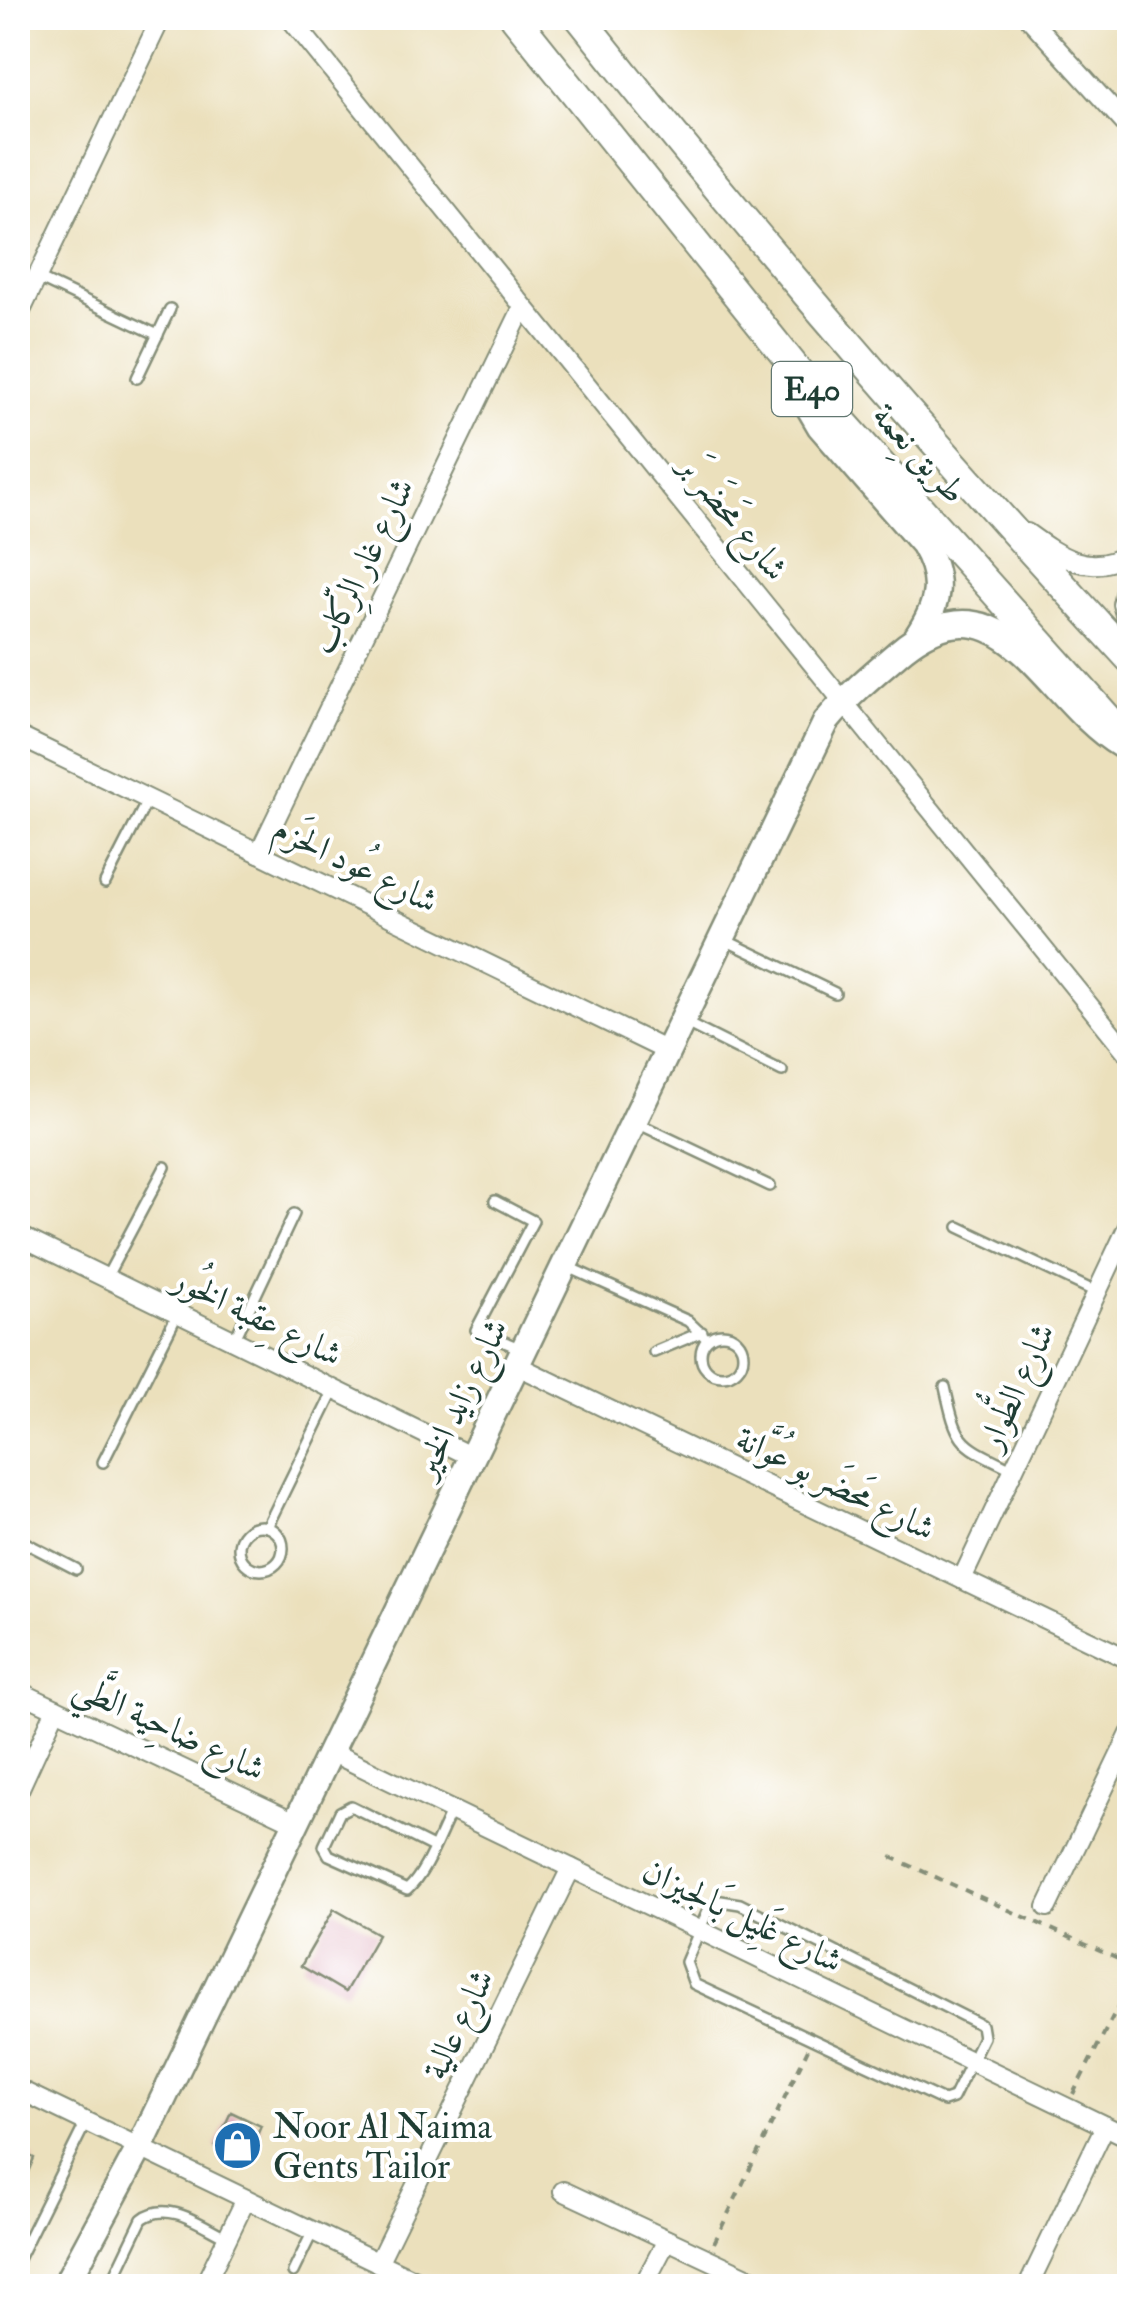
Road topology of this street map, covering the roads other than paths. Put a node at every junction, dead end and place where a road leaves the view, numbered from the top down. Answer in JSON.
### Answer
{"nodes":[{"id":1,"x":161,"y":18,"type":"edge"},
{"id":2,"x":290,"y":18,"type":"edge"},
{"id":3,"x":516,"y":18,"type":"edge"},
{"id":4,"x":580,"y":18,"type":"edge"},
{"id":5,"x":1029,"y":18,"type":"edge"},
{"id":6,"x":1130,"y":130,"type":"edge"},
{"id":7,"x":36,"y":278,"type":"junction"},
{"id":8,"x":524,"y":306,"type":"junction"},
{"id":9,"x":170,"y":309,"type":"dead end"},
{"id":10,"x":18,"y":317,"type":"edge"},
{"id":11,"x":158,"y":334,"type":"junction"},
{"id":12,"x":137,"y":378,"type":"dead end"},
{"id":13,"x":804,"y":380,"type":"junction"},
{"id":14,"x":991,"y":508,"type":"junction"},
{"id":15,"x":1130,"y":553,"type":"edge"},
{"id":16,"x":1130,"y":566,"type":"edge"},
{"id":17,"x":1130,"y":632,"type":"edge"},
{"id":18,"x":917,"y":637,"type":"junction"},
{"id":19,"x":1130,"y":659,"type":"edge"},
{"id":20,"x":841,"y":702,"type":"junction"},
{"id":21,"x":18,"y":736,"type":"edge"},
{"id":22,"x":1130,"y":746,"type":"edge"},
{"id":23,"x":148,"y":799,"type":"junction"},
{"id":24,"x":259,"y":853,"type":"junction"},
{"id":25,"x":105,"y":883,"type":"dead end"},
{"id":26,"x":720,"y":938,"type":"junction"},
{"id":27,"x":835,"y":993,"type":"dead end"},
{"id":28,"x":681,"y":1021,"type":"junction"},
{"id":29,"x":666,"y":1051,"type":"junction"},
{"id":30,"x":1130,"y":1056,"type":"edge"},
{"id":31,"x":782,"y":1071,"type":"dead end"},
{"id":32,"x":634,"y":1121,"type":"junction"},
{"id":33,"x":164,"y":1167,"type":"dead end"},
{"id":34,"x":770,"y":1186,"type":"dead end"},
{"id":35,"x":495,"y":1202,"type":"dead end"},
{"id":36,"x":294,"y":1214,"type":"dead end"},
{"id":37,"x":1130,"y":1222,"type":"edge"},
{"id":38,"x":959,"y":1228,"type":"dead end"},
{"id":39,"x":18,"y":1235,"type":"edge"},
{"id":40,"x":563,"y":1265,"type":"junction"},
{"id":41,"x":106,"y":1278,"type":"junction"},
{"id":42,"x":1096,"y":1292,"type":"junction"},
{"id":43,"x":178,"y":1314,"type":"junction"},
{"id":44,"x":704,"y":1335,"type":"junction"},
{"id":45,"x":234,"y":1340,"type":"junction"},
{"id":46,"x":654,"y":1352,"type":"dead end"},
{"id":47,"x":518,"y":1357,"type":"junction"},
{"id":48,"x":945,"y":1388,"type":"dead end"},
{"id":49,"x":334,"y":1390,"type":"junction"},
{"id":50,"x":470,"y":1456,"type":"junction"},
{"id":51,"x":103,"y":1462,"type":"dead end"},
{"id":52,"x":1012,"y":1468,"type":"junction"},
{"id":53,"x":267,"y":1526,"type":"junction"},
{"id":54,"x":18,"y":1539,"type":"edge"},
{"id":55,"x":76,"y":1569,"type":"dead end"},
{"id":56,"x":962,"y":1579,"type":"junction"},
{"id":57,"x":1130,"y":1660,"type":"edge"},
{"id":58,"x":18,"y":1691,"type":"edge"},
{"id":59,"x":56,"y":1710,"type":"junction"},
{"id":60,"x":1130,"y":1734,"type":"edge"},
{"id":61,"x":328,"y":1751,"type":"junction"},
{"id":62,"x":18,"y":1792,"type":"edge"},
{"id":63,"x":452,"y":1810,"type":"junction"},
{"id":64,"x":295,"y":1822,"type":"junction"},
{"id":65,"x":433,"y":1846,"type":"junction"},
{"id":66,"x":571,"y":1868,"type":"junction"},
{"id":67,"x":1046,"y":1907,"type":"dead end"},
{"id":68,"x":699,"y":1930,"type":"junction"},
{"id":69,"x":971,"y":2061,"type":"junction"},
{"id":70,"x":18,"y":2089,"type":"edge"},
{"id":71,"x":84,"y":2124,"type":"junction"},
{"id":72,"x":1105,"y":2126,"type":"junction"},
{"id":73,"x":1130,"y":2138,"type":"edge"},
{"id":74,"x":138,"y":2149,"type":"junction"},
{"id":75,"x":563,"y":2191,"type":"dead end"},
{"id":76,"x":245,"y":2201,"type":"junction"},
{"id":77,"x":105,"y":2218,"type":"junction"},
{"id":78,"x":312,"y":2232,"type":"junction"},
{"id":79,"x":228,"y":2238,"type":"junction"},
{"id":80,"x":667,"y":2240,"type":"junction"},
{"id":81,"x":18,"y":2259,"type":"edge"},
{"id":82,"x":378,"y":2263,"type":"junction"},
{"id":83,"x":293,"y":2272,"type":"dead end"},
{"id":84,"x":761,"y":2285,"type":"edge"},
{"id":85,"x":65,"y":2286,"type":"edge"},
{"id":86,"x":85,"y":2286,"type":"edge"},
{"id":87,"x":110,"y":2286,"type":"edge"},
{"id":88,"x":204,"y":2286,"type":"edge"},
{"id":89,"x":427,"y":2286,"type":"edge"},
{"id":90,"x":643,"y":2286,"type":"edge"},
{"id":91,"x":1028,"y":2286,"type":"edge"}],
"edges":[{"from":1,"to":7,"type":"street"},
{"from":2,"to":8,"type":"street","name":"شارع مَحضَر بَر"},
{"from":3,"to":13,"type":"main road","name":"طريق نِعمة","number":"E40"},
{"from":4,"to":14,"type":"main road","name":"طريق نِعمة","number":"E40"},
{"from":5,"to":6,"type":"street"},
{"from":7,"to":10,"type":"street"},
{"from":7,"to":11,"type":"lane"},
{"from":8,"to":20,"type":"street","name":"شارع مَحضَر بَر"},
{"from":8,"to":24,"type":"street","name":"شارع غار الرِّكاب"},
{"from":9,"to":11,"type":"lane"},
{"from":11,"to":12,"type":"lane"},
{"from":13,"to":18,"type":"street"},
{"from":13,"to":22,"type":"main road","name":"طريق نِعمة","number":"E40"},
{"from":14,"to":15,"type":"street"},
{"from":14,"to":19,"type":"main road","name":"طريق نِعمة","number":"E40"},
{"from":16,"to":17,"type":"street"},
{"from":18,"to":20,"type":"street","name":"شارع زايد الخير"},
{"from":18,"to":22,"type":"street"},
{"from":20,"to":26,"type":"street","name":"شارع زايد الخير"},
{"from":20,"to":30,"type":"street","name":"شارع مَحضَر بَر"},
{"from":21,"to":23,"type":"street","name":"شارع عُود الحَزم"},
{"from":23,"to":24,"type":"street","name":"شارع عُود الحَزم"},
{"from":23,"to":25,"type":"lane"},
{"from":24,"to":29,"type":"street","name":"شارع عُود الحَزم"},
{"from":26,"to":27,"type":"lane"},
{"from":26,"to":28,"type":"street","name":"شارع زايد الخير"},
{"from":28,"to":29,"type":"street","name":"شارع زايد الخير"},
{"from":28,"to":31,"type":"lane"},
{"from":29,"to":32,"type":"street","name":"شارع زايد الخير"},
{"from":32,"to":34,"type":"lane"},
{"from":32,"to":40,"type":"street","name":"شارع زايد الخير"},
{"from":33,"to":41,"type":"lane"},
{"from":35,"to":47,"type":"lane"},
{"from":36,"to":45,"type":"lane"},
{"from":37,"to":42,"type":"street","name":"شارع الطُّوار"},
{"from":38,"to":42,"type":"lane"},
{"from":39,"to":41,"type":"street","name":"شارع عِقبة الخُور"},
{"from":40,"to":44,"type":"lane"},
{"from":40,"to":47,"type":"street","name":"شارع زايد الخير"},
{"from":41,"to":43,"type":"street","name":"شارع عِقبة الخُور"},
{"from":42,"to":52,"type":"street","name":"شارع الطُّوار"},
{"from":43,"to":45,"type":"street","name":"شارع عِقبة الخُور"},
{"from":43,"to":51,"type":"lane"},
{"from":44,"to":44,"type":"lane"},
{"from":44,"to":46,"type":"lane"},
{"from":45,"to":49,"type":"street","name":"شارع عِقبة الخُور"},
{"from":47,"to":50,"type":"street","name":"شارع زايد الخير"},
{"from":47,"to":56,"type":"street","name":"شارع مَحضَر بو عُوَّانة"},
{"from":48,"to":52,"type":"lane"},
{"from":49,"to":50,"type":"street","name":"شارع عِقبة الخُور"},
{"from":49,"to":53,"type":"lane"},
{"from":50,"to":61,"type":"street","name":"شارع زايد الخير"},
{"from":52,"to":56,"type":"street","name":"شارع الطُّوار"},
{"from":53,"to":53,"type":"lane"},
{"from":54,"to":55,"type":"lane"},
{"from":56,"to":57,"type":"street","name":"شارع مَحضَر بو عُوَّانة"},
{"from":58,"to":59,"type":"street","name":"شارع ضاحِية الطَّي"},
{"from":59,"to":62,"type":"street"},
{"from":59,"to":64,"type":"street","name":"شارع ضاحِية الطَّي"},
{"from":60,"to":67,"type":"street"},
{"from":61,"to":63,"type":"street","name":"شارع غَلِيل بَالجيزان"},
{"from":61,"to":64,"type":"street","name":"شارع زايد الخير"},
{"from":63,"to":65,"type":"lane"},
{"from":63,"to":66,"type":"street","name":"شارع غَلِيل بَالجيزان"},
{"from":64,"to":74,"type":"street","name":"شارع زايد الخير"},
{"from":65,"to":65,"type":"lane"},
{"from":66,"to":68,"type":"street","name":"شارع غَلِيل بَالجيزان"},
{"from":66,"to":82,"type":"street","name":"شارع عالية"},
{"from":68,"to":69,"type":"street","name":"شارع غَلِيل بَالجيزان"},
{"from":68,"to":69,"type":"lane"},
{"from":68,"to":69,"type":"lane"},
{"from":69,"to":72,"type":"street","name":"شارع غَلِيل بَالجيزان"},
{"from":70,"to":71,"type":"street"},
{"from":71,"to":74,"type":"street"},
{"from":71,"to":81,"type":"lane"},
{"from":72,"to":73,"type":"street","name":"شارع غَلِيل بَالجيزان"},
{"from":72,"to":91,"type":"street"},
{"from":74,"to":76,"type":"street"},
{"from":74,"to":77,"type":"street","name":"شارع زايد الخير"},
{"from":75,"to":80,"type":"street"},
{"from":76,"to":78,"type":"street"},
{"from":76,"to":79,"type":"street"},
{"from":77,"to":85,"type":"street","name":"شارع زايد الخير"},
{"from":77,"to":86,"type":"street","name":"شارع زايد الخير"},
{"from":78,"to":82,"type":"street"},
{"from":78,"to":83,"type":"lane"},
{"from":79,"to":87,"type":"lane"},
{"from":79,"to":88,"type":"street"},
{"from":80,"to":84,"type":"street"},
{"from":80,"to":90,"type":"street"},
{"from":82,"to":89,"type":"street"}]}
